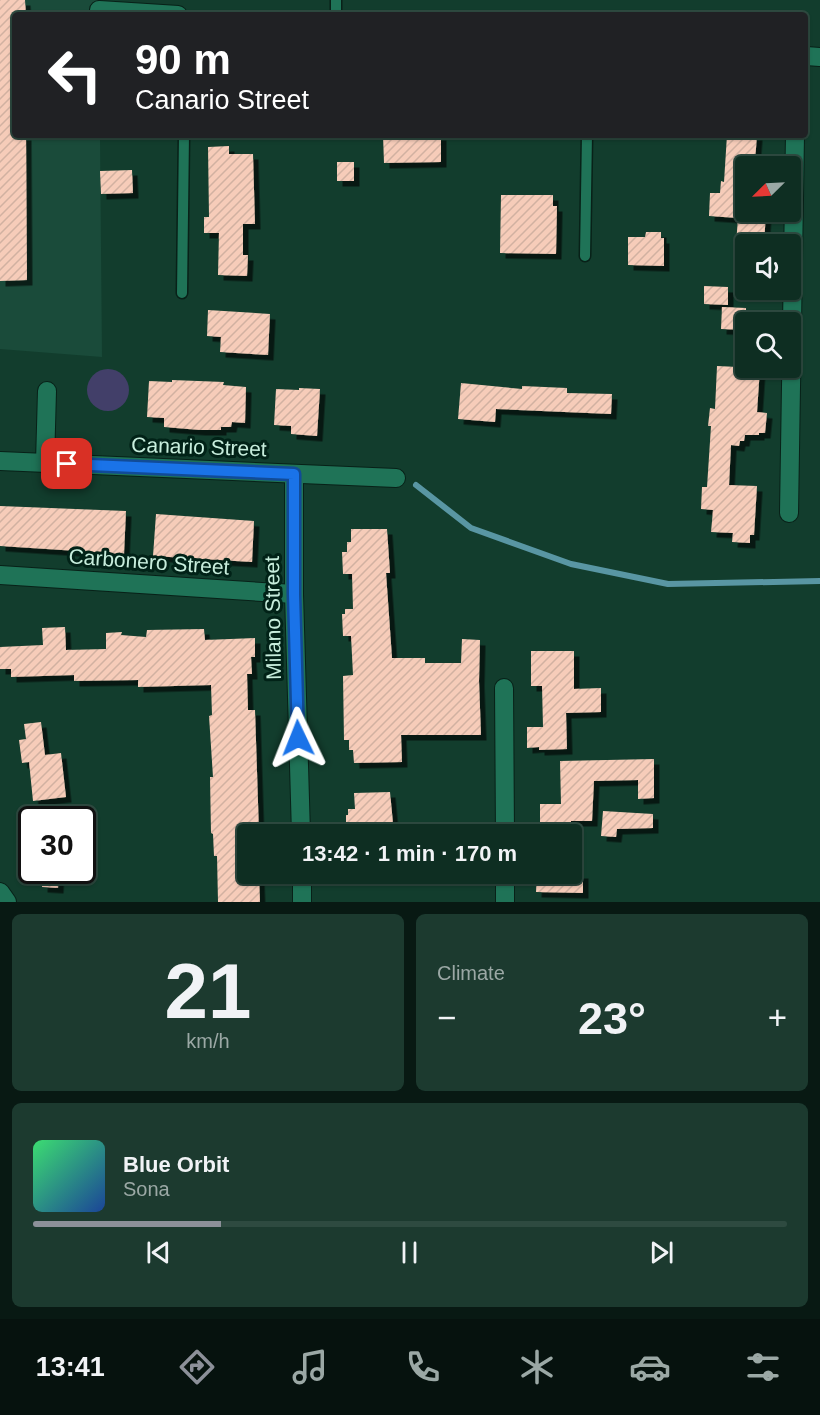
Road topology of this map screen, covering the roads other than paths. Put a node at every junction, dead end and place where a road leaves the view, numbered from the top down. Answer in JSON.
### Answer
{"nodes":[{"id":1,"x":99,"y":10,"type":"dead end"},
{"id":2,"x":131,"y":12,"type":"edge"},
{"id":3,"x":184,"y":138,"type":"edge"},
{"id":4,"x":587,"y":138,"type":"edge"},
{"id":5,"x":795,"y":138,"type":"edge"},
{"id":6,"x":585,"y":256,"type":"dead end"},
{"id":7,"x":182,"y":293,"type":"dead end"},
{"id":8,"x":47,"y":391,"type":"dead end"},
{"id":9,"x":0,"y":461,"type":"edge"},
{"id":10,"x":45,"y":463,"type":"junction"},
{"id":11,"x":294,"y":474,"type":"junction"},
{"id":12,"x":396,"y":478,"type":"dead end"},
{"id":13,"x":789,"y":513,"type":"dead end"},
{"id":14,"x":0,"y":574,"type":"edge"},
{"id":15,"x":294,"y":594,"type":"junction"},
{"id":16,"x":504,"y":688,"type":"dead end"},
{"id":17,"x":301,"y":824,"type":"edge"},
{"id":18,"x":505,"y":824,"type":"edge"},
{"id":19,"x":302,"y":884,"type":"edge"},
{"id":20,"x":505,"y":884,"type":"edge"},
{"id":21,"x":0,"y":892,"type":"edge"},
{"id":22,"x":7,"y":902,"type":"edge"},
{"id":23,"x":302,"y":902,"type":"edge"},
{"id":24,"x":505,"y":902,"type":"edge"}],
"edges":[{"from":1,"to":2,"type":"street"},
{"from":3,"to":7,"type":"lane"},
{"from":4,"to":6,"type":"lane"},
{"from":5,"to":13,"type":"street"},
{"from":8,"to":10,"type":"street"},
{"from":9,"to":10,"type":"street","name":"Canario Street"},
{"from":10,"to":11,"type":"street","name":"Canario Street"},
{"from":11,"to":12,"type":"street","name":"Canario Street"},
{"from":11,"to":15,"type":"street","name":"Milano Street"},
{"from":14,"to":15,"type":"street","name":"Carbonero Street"},
{"from":15,"to":17,"type":"street","name":"Milano Street"},
{"from":16,"to":18,"type":"street"},
{"from":19,"to":23,"type":"street"},
{"from":20,"to":24,"type":"street"},
{"from":21,"to":22,"type":"street"}]}
